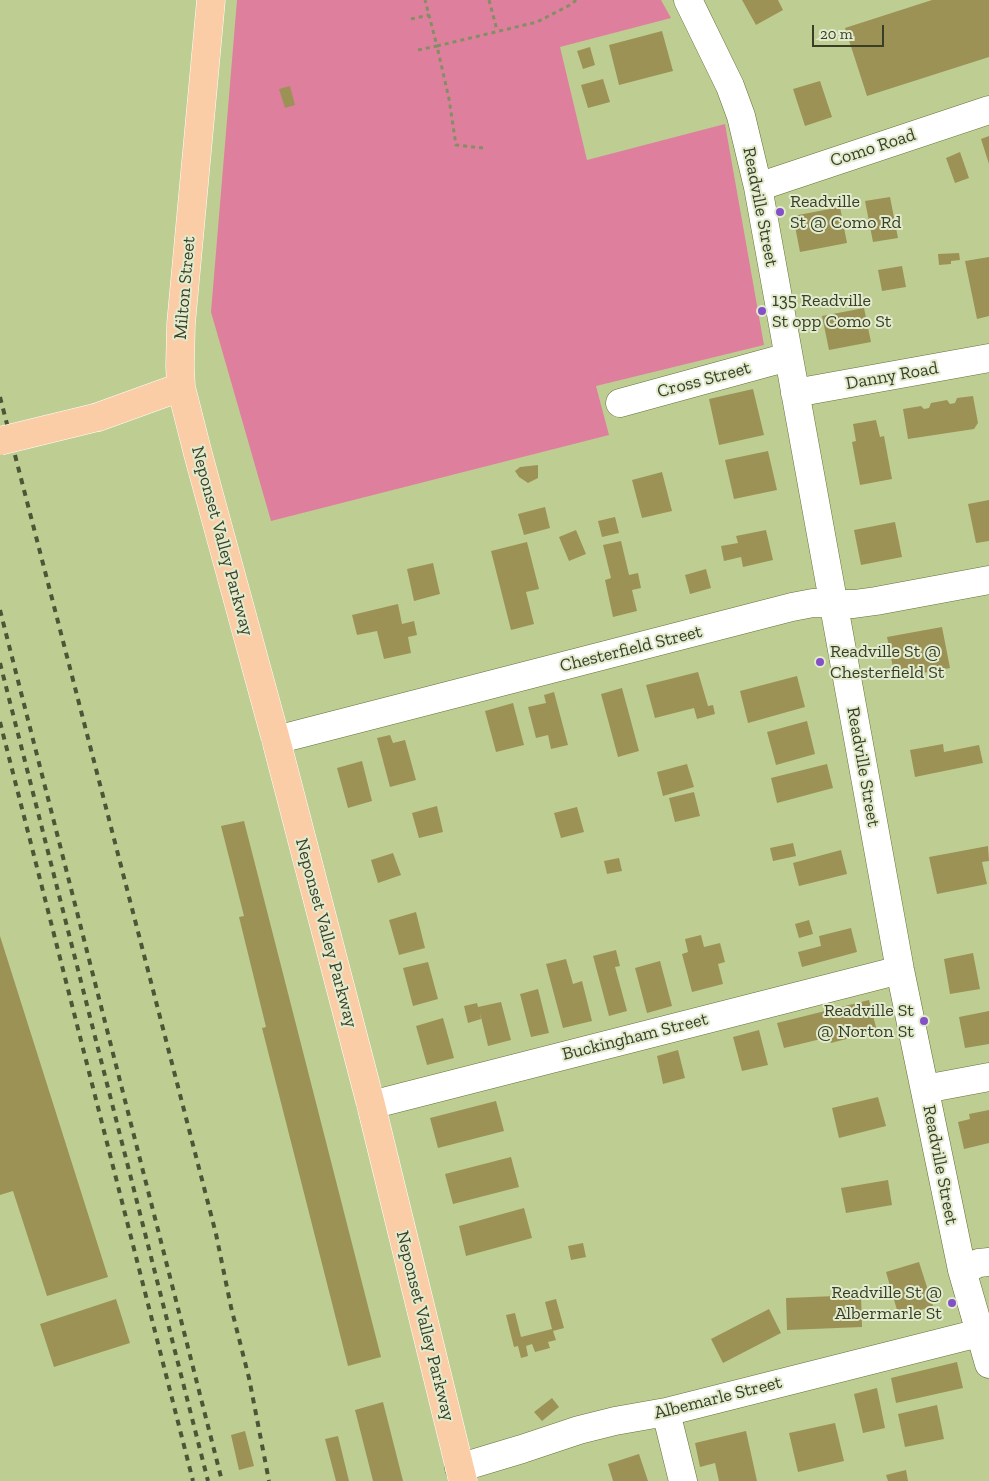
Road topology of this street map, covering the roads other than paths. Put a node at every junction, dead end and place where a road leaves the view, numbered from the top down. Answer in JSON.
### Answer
{"nodes":[{"id":1,"x":211,"y":0,"type":"edge"},
{"id":2,"x":688,"y":0,"type":"edge"},
{"id":3,"x":989,"y":110,"type":"edge"},
{"id":4,"x":758,"y":187,"type":"junction"},
{"id":5,"x":788,"y":357,"type":"junction"},
{"id":6,"x":989,"y":358,"type":"edge"},
{"id":7,"x":181,"y":387,"type":"junction"},
{"id":8,"x":795,"y":393,"type":"junction"},
{"id":9,"x":620,"y":403,"type":"dead end"},
{"id":10,"x":0,"y":441,"type":"edge"},
{"id":11,"x":989,"y":580,"type":"edge"},
{"id":12,"x":833,"y":603,"type":"junction"},
{"id":13,"x":276,"y":740,"type":"junction"},
{"id":14,"x":900,"y":970,"type":"junction"},
{"id":15,"x":989,"y":1077,"type":"edge"},
{"id":16,"x":925,"y":1089,"type":"junction"},
{"id":17,"x":371,"y":1105,"type":"junction"},
{"id":18,"x":989,"y":1262,"type":"edge"},
{"id":19,"x":962,"y":1270,"type":"junction"},
{"id":20,"x":979,"y":1333,"type":"junction"},
{"id":21,"x":989,"y":1364,"type":"edge"},
{"id":22,"x":666,"y":1412,"type":"junction"},
{"id":23,"x":461,"y":1474,"type":"edge"},
{"id":24,"x":682,"y":1481,"type":"edge"}],
"edges":[{"from":1,"to":7,"type":"main road","name":"Milton Street"},
{"from":2,"to":4,"type":"street","name":"Readville Street"},
{"from":3,"to":4,"type":"street","name":"Como Road"},
{"from":4,"to":5,"type":"street","name":"Readville Street"},
{"from":5,"to":8,"type":"street","name":"Readville Street"},
{"from":5,"to":9,"type":"street","name":"Cross Street"},
{"from":6,"to":8,"type":"street","name":"Danny Road"},
{"from":7,"to":10,"type":"main road","bridge":true},
{"from":7,"to":13,"type":"main road","name":"Neponset Valley Parkway"},
{"from":8,"to":12,"type":"street","name":"Readville Street"},
{"from":11,"to":12,"type":"street","name":"Chesterfield Street"},
{"from":12,"to":13,"type":"street","name":"Chesterfield Street"},
{"from":12,"to":14,"type":"street","name":"Readville Street"},
{"from":13,"to":17,"type":"main road","name":"Neponset Valley Parkway"},
{"from":14,"to":16,"type":"street","name":"Readville Street"},
{"from":14,"to":17,"type":"street","name":"Buckingham Street"},
{"from":15,"to":16,"type":"street"},
{"from":16,"to":19,"type":"street","name":"Readville Street"},
{"from":17,"to":23,"type":"main road","name":"Neponset Valley Parkway"},
{"from":18,"to":19,"type":"street"},
{"from":19,"to":20,"type":"street","name":"Readville Street"},
{"from":20,"to":21,"type":"street","name":"Readville Street"},
{"from":20,"to":22,"type":"street","name":"Albemarle Street"},
{"from":22,"to":23,"type":"street","name":"Albemarle Street"},
{"from":22,"to":24,"type":"street"}]}
